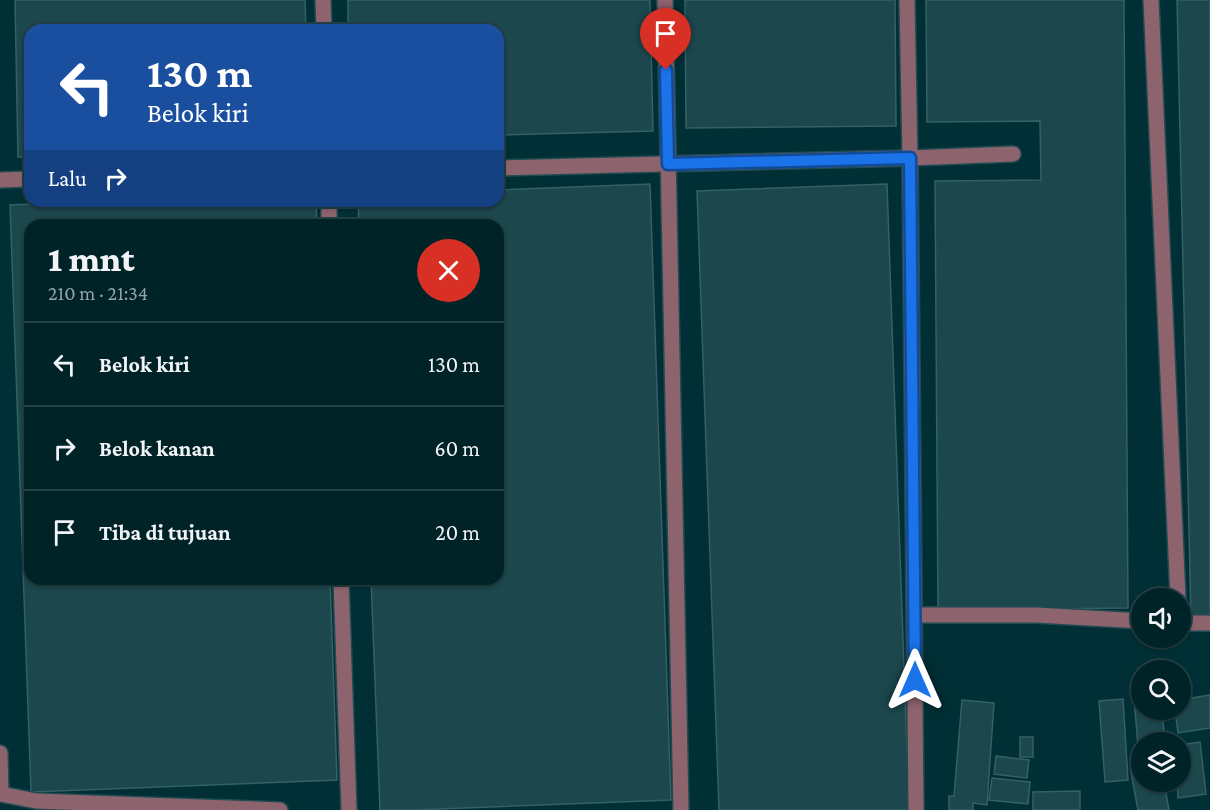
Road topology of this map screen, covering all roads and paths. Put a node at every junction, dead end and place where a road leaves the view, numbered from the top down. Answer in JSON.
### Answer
{"nodes":[{"id":1,"x":323,"y":0,"type":"edge"},
{"id":2,"x":665,"y":0,"type":"edge"},
{"id":3,"x":907,"y":0,"type":"edge"},
{"id":4,"x":1151,"y":0,"type":"edge"},
{"id":5,"x":324,"y":24,"type":"edge"},
{"id":6,"x":1013,"y":154,"type":"dead end"},
{"id":7,"x":910,"y":158,"type":"junction"},
{"id":8,"x":668,"y":164,"type":"junction"},
{"id":9,"x":504,"y":168,"type":"edge"},
{"id":10,"x":24,"y":179,"type":"edge"},
{"id":11,"x":0,"y":180,"type":"edge"},
{"id":12,"x":341,"y":585,"type":"edge"},
{"id":13,"x":1178,"y":588,"type":"edge"},
{"id":14,"x":915,"y":615,"type":"junction"},
{"id":15,"x":1131,"y":620,"type":"edge"},
{"id":16,"x":1191,"y":623,"type":"edge"},
{"id":17,"x":1210,"y":624,"type":"edge"},
{"id":18,"x":0,"y":753,"type":"edge"},
{"id":19,"x":1,"y":794,"type":"edge"},
{"id":20,"x":280,"y":810,"type":"edge"},
{"id":21,"x":349,"y":810,"type":"edge"},
{"id":22,"x":681,"y":810,"type":"edge"},
{"id":23,"x":916,"y":810,"type":"edge"}],
"edges":[{"from":1,"to":5,"type":"lane"},
{"from":2,"to":8,"type":"lane"},
{"from":3,"to":7,"type":"lane"},
{"from":4,"to":13,"type":"lane"},
{"from":6,"to":7,"type":"lane"},
{"from":7,"to":8,"type":"lane"},
{"from":7,"to":14,"type":"lane"},
{"from":8,"to":9,"type":"lane"},
{"from":8,"to":22,"type":"lane"},
{"from":10,"to":11,"type":"lane"},
{"from":12,"to":21,"type":"lane"},
{"from":14,"to":15,"type":"lane"},
{"from":14,"to":23,"type":"lane"},
{"from":16,"to":17,"type":"lane"},
{"from":18,"to":19,"type":"lane"},
{"from":19,"to":20,"type":"lane"}]}
